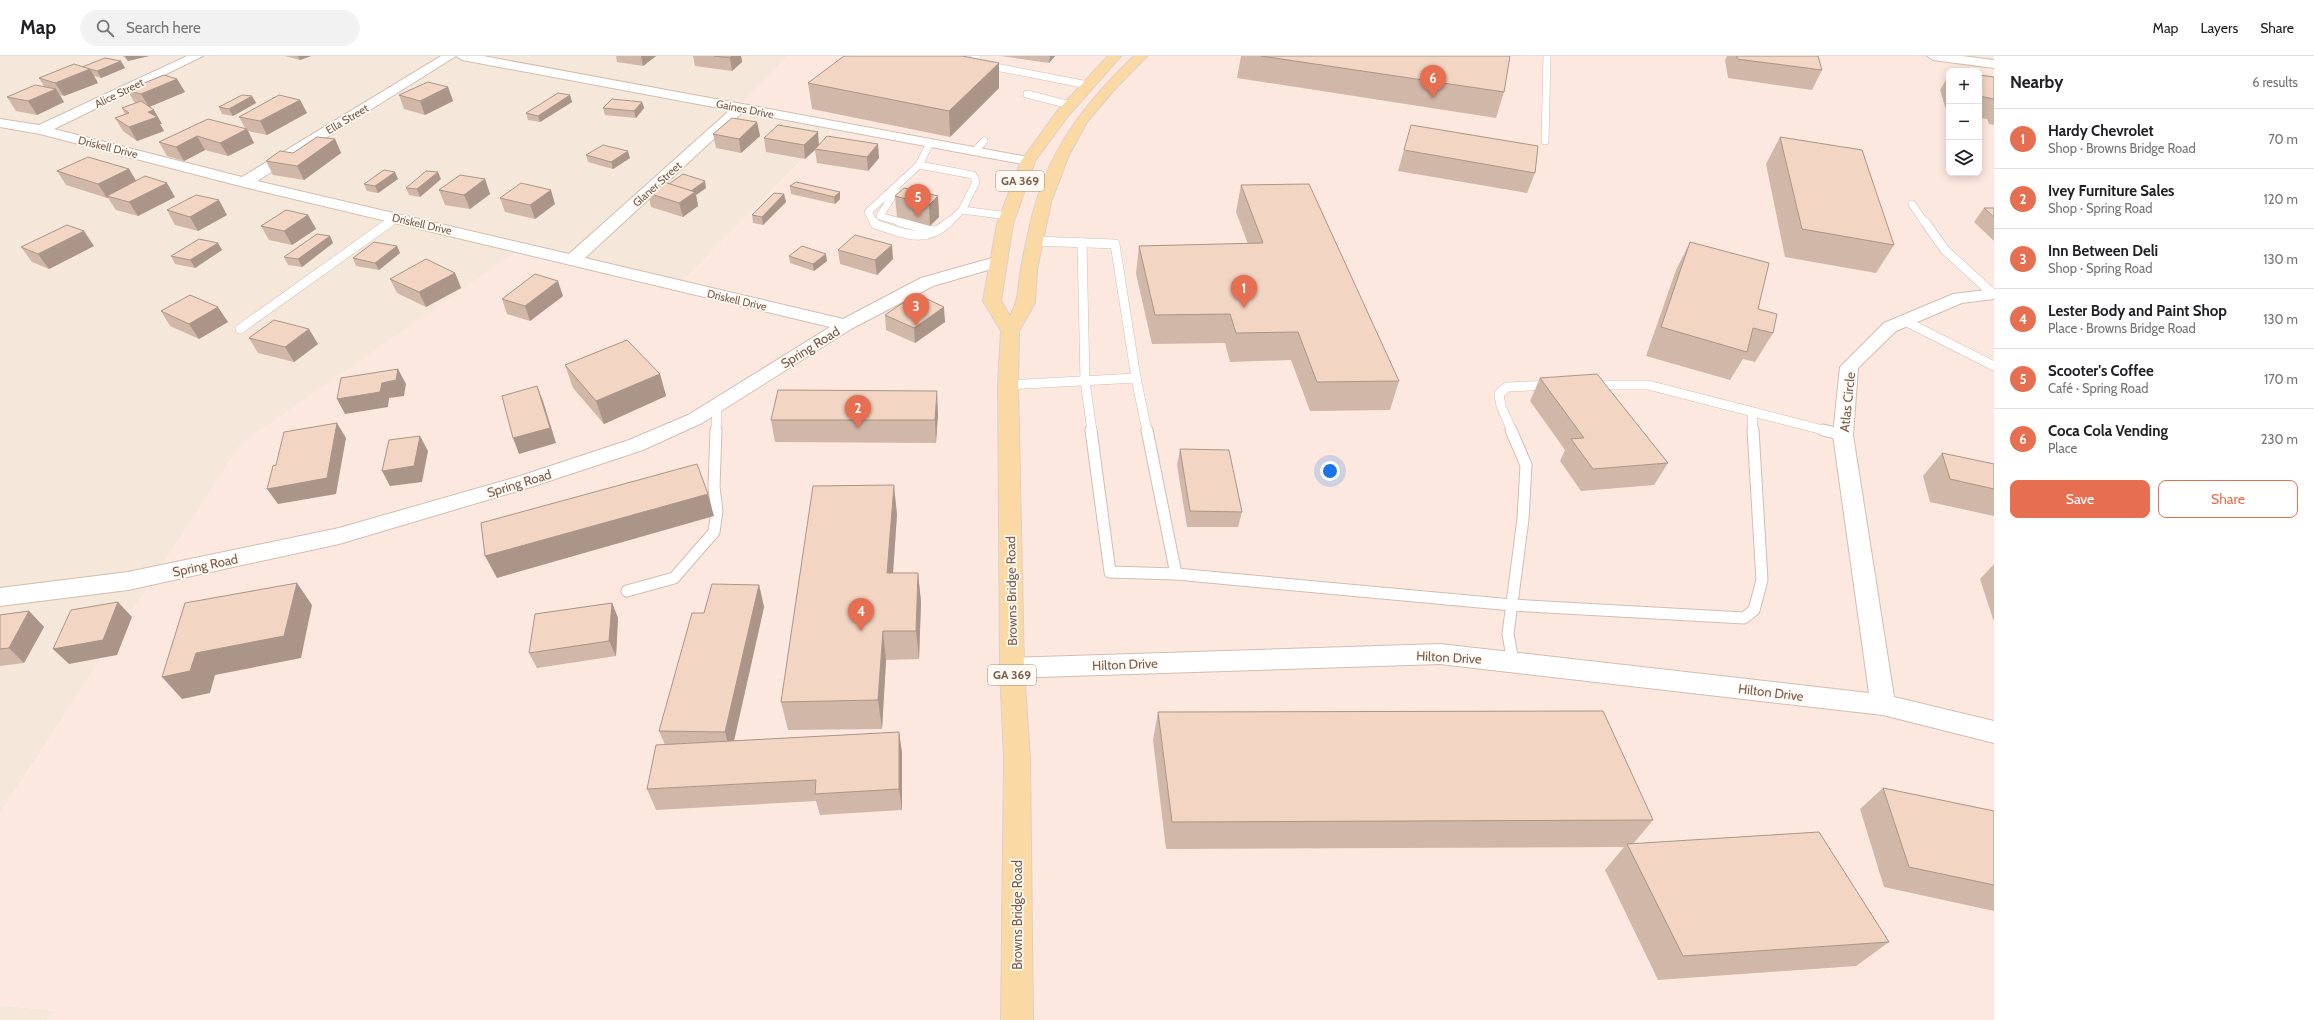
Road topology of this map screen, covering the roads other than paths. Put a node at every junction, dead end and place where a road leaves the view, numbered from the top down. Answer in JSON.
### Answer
{"nodes":[{"id":1,"x":197,"y":56,"type":"edge"},
{"id":2,"x":450,"y":56,"type":"edge"},
{"id":3,"x":462,"y":56,"type":"edge"},
{"id":4,"x":977,"y":56,"type":"edge"},
{"id":5,"x":1115,"y":56,"type":"edge"},
{"id":6,"x":1141,"y":56,"type":"edge"},
{"id":7,"x":1547,"y":56,"type":"edge"},
{"id":8,"x":1933,"y":56,"type":"edge"},
{"id":9,"x":1994,"y":64,"type":"edge"},
{"id":10,"x":1088,"y":85,"type":"junction"},
{"id":11,"x":1027,"y":94,"type":"dead end"},
{"id":12,"x":1070,"y":105,"type":"junction"},
{"id":13,"x":740,"y":108,"type":"junction"},
{"id":14,"x":0,"y":123,"type":"edge"},
{"id":15,"x":41,"y":130,"type":"junction"},
{"id":16,"x":984,"y":141,"type":"dead end"},
{"id":17,"x":1545,"y":141,"type":"dead end"},
{"id":18,"x":930,"y":143,"type":"junction"},
{"id":19,"x":975,"y":151,"type":"junction"},
{"id":20,"x":1028,"y":161,"type":"junction"},
{"id":21,"x":919,"y":165,"type":"junction"},
{"id":22,"x":244,"y":182,"type":"junction"},
{"id":23,"x":900,"y":182,"type":"junction"},
{"id":24,"x":1912,"y":204,"type":"dead end"},
{"id":25,"x":962,"y":210,"type":"junction"},
{"id":26,"x":1008,"y":216,"type":"junction"},
{"id":27,"x":394,"y":218,"type":"junction"},
{"id":28,"x":938,"y":232,"type":"junction"},
{"id":29,"x":1035,"y":241,"type":"junction"},
{"id":30,"x":1082,"y":242,"type":"junction"},
{"id":31,"x":573,"y":260,"type":"junction"},
{"id":32,"x":999,"y":261,"type":"junction"},
{"id":33,"x":1993,"y":294,"type":"edge"},
{"id":34,"x":1905,"y":321,"type":"junction"},
{"id":35,"x":845,"y":325,"type":"junction"},
{"id":36,"x":240,"y":329,"type":"dead end"},
{"id":37,"x":1010,"y":331,"type":"junction"},
{"id":38,"x":1994,"y":366,"type":"edge"},
{"id":39,"x":1136,"y":378,"type":"junction"},
{"id":40,"x":1085,"y":381,"type":"junction"},
{"id":41,"x":1008,"y":385,"type":"junction"},
{"id":42,"x":1562,"y":385,"type":"edge"},
{"id":43,"x":1578,"y":385,"type":"edge"},
{"id":44,"x":717,"y":405,"type":"junction"},
{"id":45,"x":1752,"y":412,"type":"junction"},
{"id":46,"x":1843,"y":435,"type":"junction"},
{"id":47,"x":1176,"y":574,"type":"junction"},
{"id":48,"x":627,"y":591,"type":"dead end"},
{"id":49,"x":0,"y":597,"type":"edge"},
{"id":50,"x":1512,"y":604,"type":"junction"},
{"id":51,"x":1513,"y":662,"type":"junction"},
{"id":52,"x":1012,"y":668,"type":"junction"},
{"id":53,"x":1884,"y":705,"type":"junction"},
{"id":54,"x":1994,"y":732,"type":"edge"},
{"id":55,"x":1017,"y":1020,"type":"edge"}],
"edges":[{"from":1,"to":15,"type":"street","name":"Alice Street"},
{"from":2,"to":22,"type":"street","name":"Ella Street"},
{"from":3,"to":13,"type":"street","name":"Gaines Drive"},
{"from":4,"to":10,"type":"lane"},
{"from":5,"to":10,"type":"main road","number":"GA 369"},
{"from":6,"to":29,"type":"main road","name":"Browns Bridge Road","number":"GA 369"},
{"from":7,"to":17,"type":"lane"},
{"from":8,"to":9,"type":"street"},
{"from":10,"to":12,"type":"main road","number":"GA 369"},
{"from":11,"to":12,"type":"lane"},
{"from":12,"to":20,"type":"main road","number":"GA 369"},
{"from":13,"to":18,"type":"street","name":"Gaines Drive"},
{"from":13,"to":31,"type":"street","name":"Glaner Street"},
{"from":14,"to":15,"type":"street","name":"Driskell Drive"},
{"from":15,"to":22,"type":"street","name":"Driskell Drive"},
{"from":16,"to":19,"type":"lane"},
{"from":18,"to":19,"type":"street","name":"Gaines Drive"},
{"from":18,"to":21,"type":"lane"},
{"from":19,"to":20,"type":"street","name":"Gaines Drive"},
{"from":20,"to":26,"type":"main road","number":"GA 369"},
{"from":21,"to":23,"type":"lane"},
{"from":21,"to":25,"type":"lane"},
{"from":22,"to":27,"type":"street","name":"Driskell Drive"},
{"from":23,"to":28,"type":"lane"},
{"from":23,"to":28,"type":"lane"},
{"from":24,"to":33,"type":"lane"},
{"from":25,"to":26,"type":"lane"},
{"from":25,"to":28,"type":"lane"},
{"from":26,"to":32,"type":"main road","number":"GA 369"},
{"from":27,"to":31,"type":"street","name":"Driskell Drive"},
{"from":27,"to":36,"type":"lane"},
{"from":29,"to":30,"type":"lane"},
{"from":29,"to":37,"type":"main road","name":"Browns Bridge Road","number":"GA 369"},
{"from":30,"to":39,"type":"lane"},
{"from":30,"to":40,"type":"lane"},
{"from":31,"to":35,"type":"street","name":"Driskell Drive"},
{"from":32,"to":35,"type":"street","name":"Spring Road"},
{"from":32,"to":37,"type":"main road","number":"GA 369"},
{"from":33,"to":34,"type":"street","name":"Atlas Circle"},
{"from":34,"to":38,"type":"lane"},
{"from":34,"to":46,"type":"street","name":"Atlas Circle"},
{"from":35,"to":44,"type":"street","name":"Spring Road"},
{"from":37,"to":41,"type":"main road","name":"Browns Bridge Road","number":"GA 369"},
{"from":39,"to":40,"type":"lane"},
{"from":39,"to":47,"type":"lane"},
{"from":40,"to":41,"type":"lane"},
{"from":40,"to":47,"type":"lane"},
{"from":41,"to":52,"type":"main road","name":"Browns Bridge Road","number":"GA 369"},
{"from":42,"to":50,"type":"lane"},
{"from":43,"to":45,"type":"lane"},
{"from":44,"to":48,"type":"lane"},
{"from":44,"to":49,"type":"street","name":"Spring Road"},
{"from":45,"to":46,"type":"lane"},
{"from":45,"to":50,"type":"lane"},
{"from":46,"to":53,"type":"street","name":"Atlas Circle"},
{"from":47,"to":50,"type":"lane"},
{"from":50,"to":51,"type":"lane"},
{"from":51,"to":52,"type":"street","name":"Hilton Drive"},
{"from":51,"to":53,"type":"street","name":"Hilton Drive"},
{"from":52,"to":55,"type":"main road","name":"Browns Bridge Road","number":"GA 369"},
{"from":53,"to":54,"type":"street","name":"Hilton Drive"}]}
